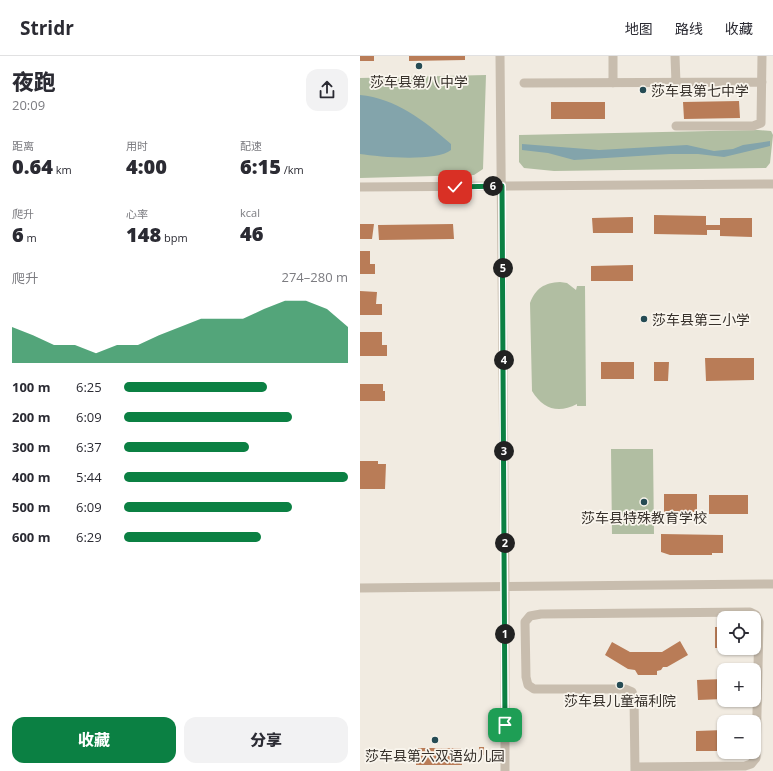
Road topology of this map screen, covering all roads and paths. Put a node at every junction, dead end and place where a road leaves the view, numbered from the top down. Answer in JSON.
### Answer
{"nodes":[{"id":1,"x":500,"y":56,"type":"edge"},
{"id":2,"x":613,"y":56,"type":"edge"},
{"id":3,"x":675,"y":56,"type":"edge"},
{"id":4,"x":762,"y":56,"type":"edge"},
{"id":5,"x":762,"y":82,"type":"junction"},
{"id":6,"x":524,"y":83,"type":"dead end"},
{"id":7,"x":613,"y":83,"type":"junction"},
{"id":8,"x":676,"y":83,"type":"junction"},
{"id":9,"x":676,"y":126,"type":"dead end"},
{"id":10,"x":773,"y":184,"type":"edge"},
{"id":11,"x":502,"y":186,"type":"junction"},
{"id":12,"x":360,"y":187,"type":"edge"},
{"id":13,"x":773,"y":584,"type":"edge"},
{"id":14,"x":360,"y":588,"type":"edge"},
{"id":15,"x":505,"y":588,"type":"junction"},
{"id":16,"x":635,"y":769,"type":"edge"},
{"id":17,"x":505,"y":771,"type":"edge"}],
"edges":[{"from":1,"to":11,"type":"street"},
{"from":2,"to":7,"type":"street"},
{"from":3,"to":8,"type":"street"},
{"from":4,"to":5,"type":"street"},
{"from":5,"to":8,"type":"street"},
{"from":5,"to":9,"type":"street"},
{"from":6,"to":7,"type":"street"},
{"from":7,"to":8,"type":"street"},
{"from":10,"to":11,"type":"street"},
{"from":11,"to":12,"type":"street"},
{"from":11,"to":15,"type":"street"},
{"from":13,"to":15,"type":"street"},
{"from":14,"to":15,"type":"street"},
{"from":15,"to":17,"type":"street"},
{"from":16,"to":16,"type":"street"}]}
